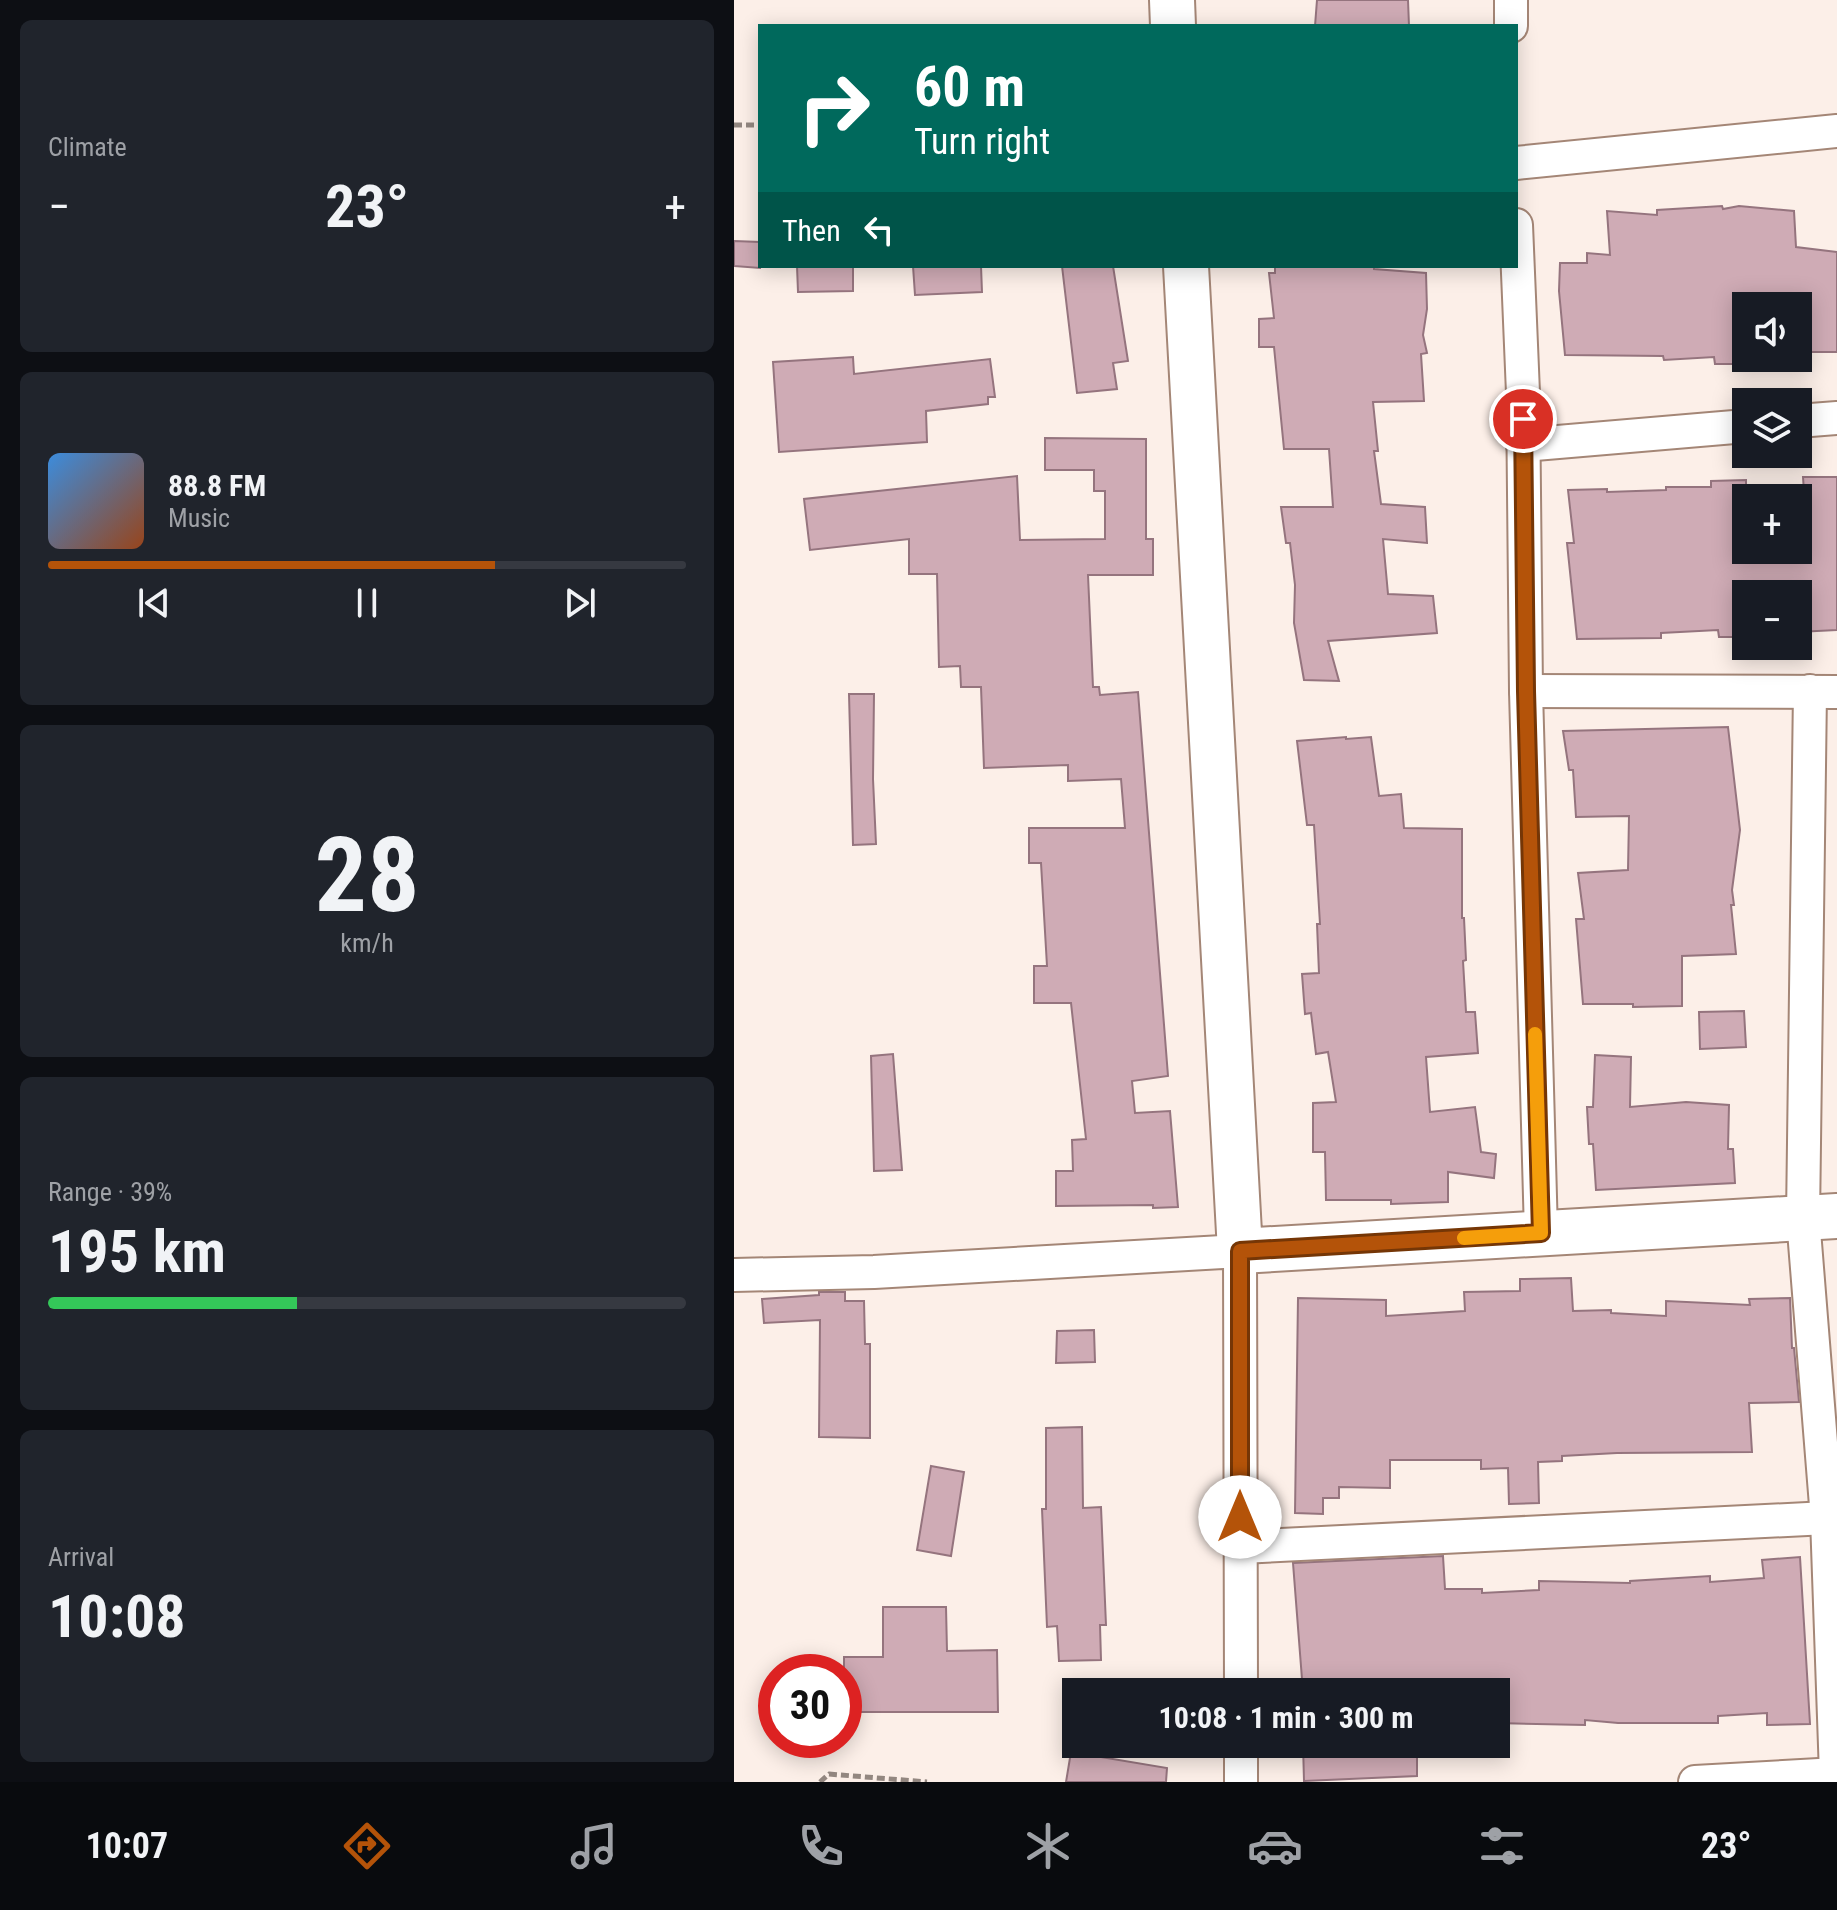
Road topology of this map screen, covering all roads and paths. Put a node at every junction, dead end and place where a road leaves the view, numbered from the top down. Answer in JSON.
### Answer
{"nodes":[{"id":1,"x":1172,"y":0,"type":"edge"},
{"id":2,"x":1511,"y":0,"type":"edge"},
{"id":3,"x":1173,"y":24,"type":"edge"},
{"id":4,"x":1511,"y":24,"type":"edge"},
{"id":5,"x":734,"y":125,"type":"edge"},
{"id":6,"x":758,"y":125,"type":"edge"},
{"id":7,"x":1837,"y":131,"type":"edge"},
{"id":8,"x":1518,"y":163,"type":"edge"},
{"id":9,"x":1186,"y":268,"type":"edge"},
{"id":10,"x":1517,"y":268,"type":"edge"},
{"id":11,"x":1837,"y":418,"type":"edge"},
{"id":12,"x":1812,"y":420,"type":"edge"},
{"id":13,"x":1732,"y":427,"type":"edge"},
{"id":14,"x":1523,"y":445,"type":"junction"},
{"id":15,"x":1526,"y":691,"type":"junction"},
{"id":16,"x":1824,"y":691,"type":"edge"},
{"id":17,"x":1820,"y":1217,"type":"edge"},
{"id":18,"x":1541,"y":1233,"type":"junction"},
{"id":19,"x":1240,"y":1251,"type":"junction"},
{"id":20,"x":734,"y":1275,"type":"edge"},
{"id":21,"x":1827,"y":1518,"type":"junction"},
{"id":22,"x":1241,"y":1547,"type":"junction"},
{"id":23,"x":1241,"y":1678,"type":"edge"},
{"id":24,"x":1241,"y":1758,"type":"edge"},
{"id":25,"x":1836,"y":1774,"type":"edge"},
{"id":26,"x":820,"y":1782,"type":"edge"},
{"id":27,"x":927,"y":1782,"type":"edge"},
{"id":28,"x":1241,"y":1782,"type":"edge"},
{"id":29,"x":1695,"y":1782,"type":"edge"}],
"edges":[{"from":1,"to":3,"type":"street"},
{"from":2,"to":4,"type":"street"},
{"from":5,"to":6,"type":"path"},
{"from":7,"to":8,"type":"street"},
{"from":9,"to":19,"type":"street"},
{"from":10,"to":14,"type":"street"},
{"from":11,"to":12,"type":"street"},
{"from":13,"to":14,"type":"street"},
{"from":14,"to":15,"type":"street"},
{"from":15,"to":16,"type":"street"},
{"from":15,"to":18,"type":"street"},
{"from":16,"to":17,"type":"street"},
{"from":17,"to":18,"type":"street"},
{"from":17,"to":21,"type":"street"},
{"from":18,"to":19,"type":"street"},
{"from":19,"to":20,"type":"street"},
{"from":19,"to":22,"type":"street"},
{"from":21,"to":22,"type":"street"},
{"from":21,"to":25,"type":"street"},
{"from":22,"to":23,"type":"street"},
{"from":24,"to":28,"type":"street"},
{"from":25,"to":29,"type":"street"},
{"from":26,"to":27,"type":"path"}]}
